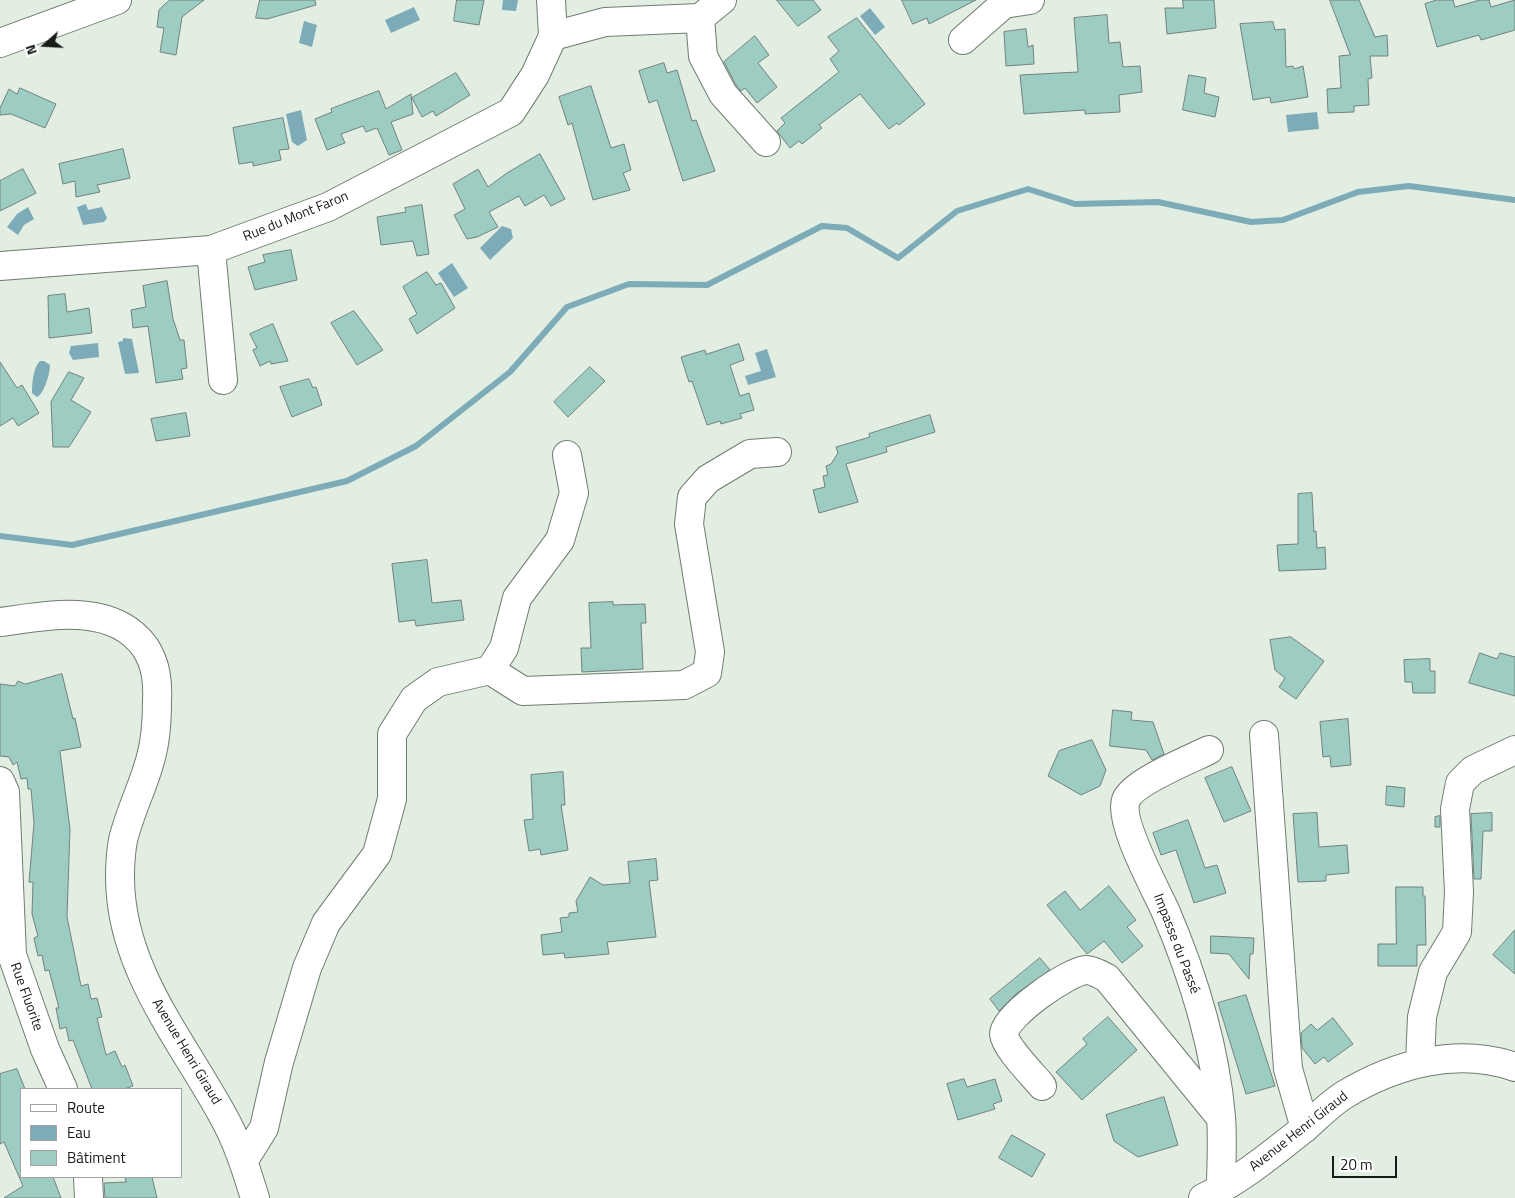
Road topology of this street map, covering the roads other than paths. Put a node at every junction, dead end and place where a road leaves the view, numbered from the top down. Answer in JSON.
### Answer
{"nodes":[{"id":1,"x":117,"y":0,"type":"edge"},
{"id":2,"x":551,"y":0,"type":"edge"},
{"id":3,"x":722,"y":0,"type":"edge"},
{"id":4,"x":1030,"y":0,"type":"edge"},
{"id":5,"x":700,"y":18,"type":"junction"},
{"id":6,"x":553,"y":36,"type":"junction"},
{"id":7,"x":963,"y":40,"type":"dead end"},
{"id":8,"x":0,"y":42,"type":"edge"},
{"id":9,"x":766,"y":142,"type":"dead end"},
{"id":10,"x":212,"y":250,"type":"junction"},
{"id":11,"x":0,"y":266,"type":"edge"},
{"id":12,"x":223,"y":380,"type":"dead end"},
{"id":13,"x":777,"y":452,"type":"dead end"},
{"id":14,"x":567,"y":455,"type":"dead end"},
{"id":15,"x":0,"y":622,"type":"edge"},
{"id":16,"x":490,"y":670,"type":"junction"},
{"id":17,"x":1264,"y":735,"type":"dead end"},
{"id":18,"x":1209,"y":750,"type":"dead end"},
{"id":19,"x":1515,"y":750,"type":"edge"},
{"id":20,"x":0,"y":781,"type":"edge"},
{"id":21,"x":1420,"y":1062,"type":"junction"},
{"id":22,"x":1515,"y":1068,"type":"edge"},
{"id":23,"x":1042,"y":1086,"type":"dead end"},
{"id":24,"x":63,"y":1088,"type":"edge"},
{"id":25,"x":1221,"y":1118,"type":"junction"},
{"id":26,"x":1304,"y":1128,"type":"junction"},
{"id":27,"x":244,"y":1160,"type":"junction"},
{"id":28,"x":88,"y":1178,"type":"edge"},
{"id":29,"x":1212,"y":1194,"type":"edge"},
{"id":30,"x":89,"y":1198,"type":"edge"},
{"id":31,"x":255,"y":1198,"type":"edge"}],
"edges":[{"from":1,"to":8,"type":"street"},
{"from":2,"to":6,"type":"street","name":"Rue du Mont Faron"},
{"from":3,"to":5,"type":"street"},
{"from":4,"to":7,"type":"street"},
{"from":5,"to":6,"type":"street"},
{"from":5,"to":9,"type":"street"},
{"from":6,"to":10,"type":"street","name":"Rue du Mont Faron"},
{"from":10,"to":11,"type":"street","name":"Rue du Mont Faron"},
{"from":10,"to":12,"type":"street"},
{"from":13,"to":16,"type":"street"},
{"from":14,"to":16,"type":"street"},
{"from":15,"to":27,"type":"street","name":"Avenue Henri Giraud"},
{"from":16,"to":27,"type":"street"},
{"from":17,"to":26,"type":"street"},
{"from":18,"to":25,"type":"street","name":"Impasse du Passé"},
{"from":19,"to":21,"type":"street"},
{"from":20,"to":24,"type":"street","name":"Rue Fluorite"},
{"from":21,"to":22,"type":"street","name":"Avenue Henri Giraud"},
{"from":21,"to":26,"type":"street","name":"Avenue Henri Giraud"},
{"from":23,"to":25,"type":"street"},
{"from":25,"to":29,"type":"street","name":"Impasse du Passé"},
{"from":26,"to":29,"type":"street","name":"Avenue Henri Giraud"},
{"from":27,"to":31,"type":"street","name":"Avenue Henri Giraud"},
{"from":28,"to":30,"type":"street"}]}
